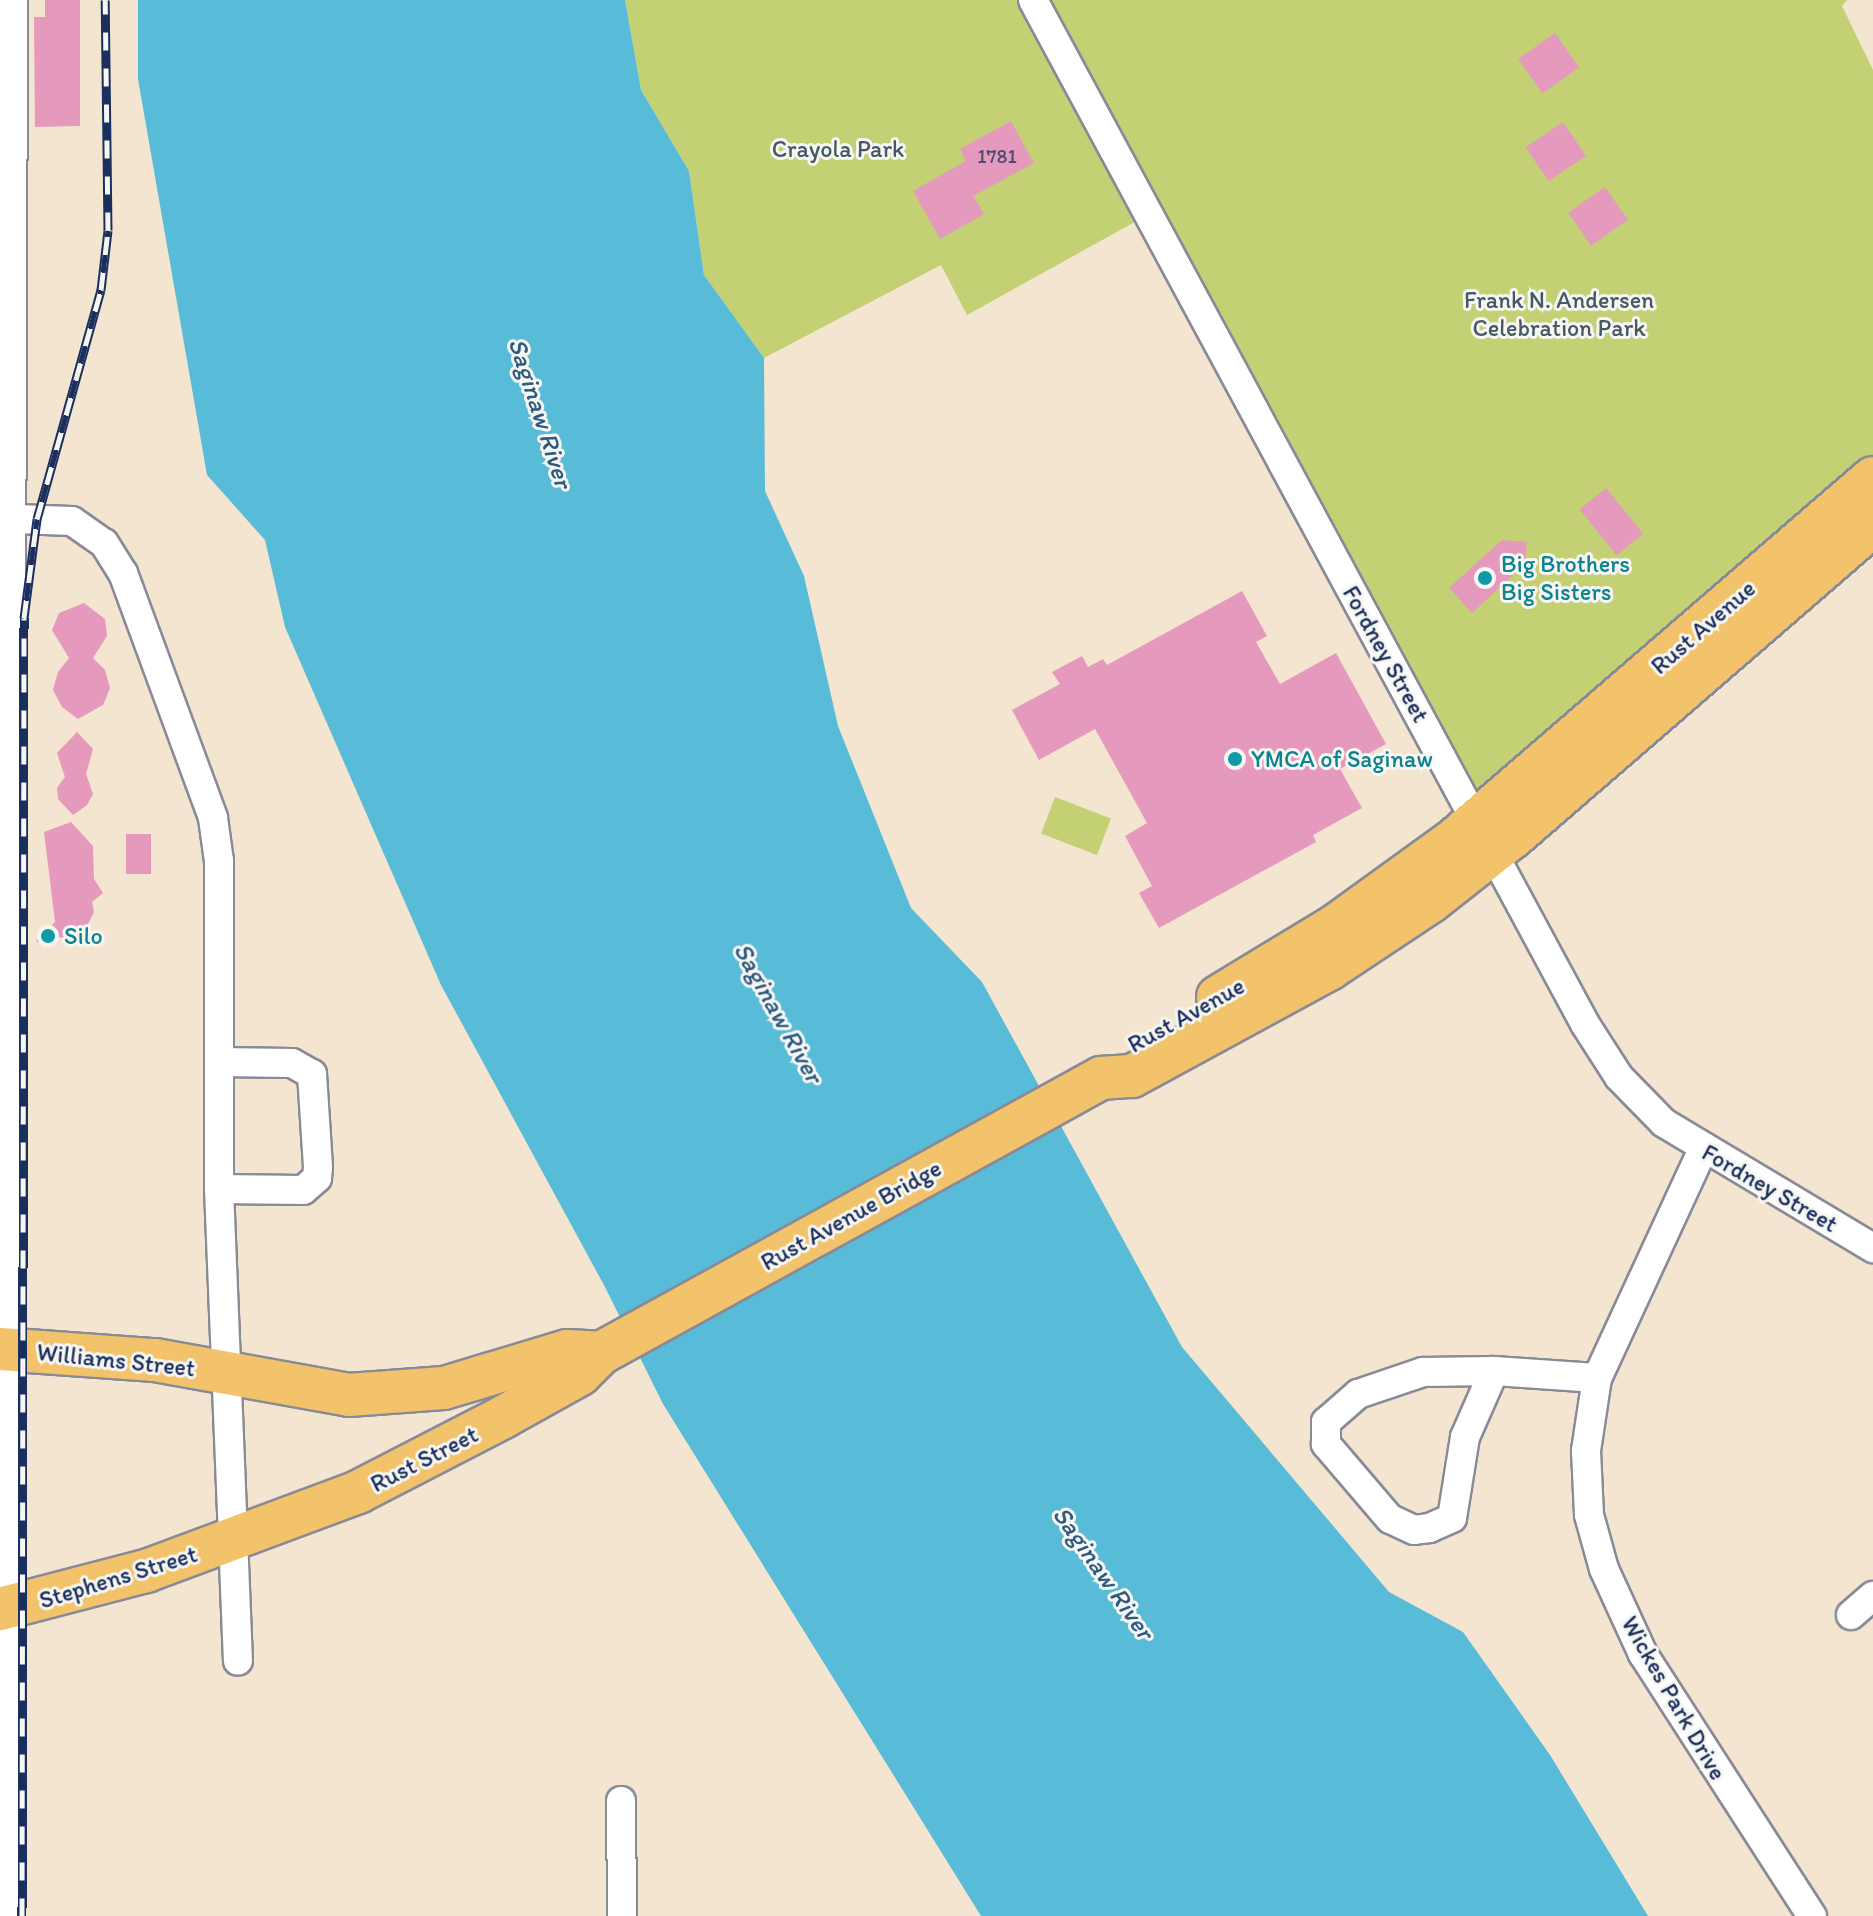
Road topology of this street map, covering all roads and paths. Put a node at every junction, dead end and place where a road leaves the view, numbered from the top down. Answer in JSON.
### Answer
{"nodes":[{"id":1,"x":13,"y":0,"type":"edge"},
{"id":2,"x":1033,"y":0,"type":"edge"},
{"id":3,"x":6,"y":237,"type":"edge"},
{"id":4,"x":1873,"y":478,"type":"edge"},
{"id":5,"x":15,"y":519,"type":"junction"},
{"id":6,"x":1873,"y":525,"type":"edge"},
{"id":7,"x":4,"y":797,"type":"edge"},
{"id":8,"x":1486,"y":837,"type":"junction"},
{"id":9,"x":219,"y":1062,"type":"junction"},
{"id":10,"x":4,"y":1074,"type":"edge"},
{"id":11,"x":1101,"y":1078,"type":"joint"},
{"id":12,"x":1703,"y":1149,"type":"junction"},
{"id":13,"x":219,"y":1189,"type":"junction"},
{"id":14,"x":1873,"y":1248,"type":"edge"},
{"id":15,"x":4,"y":1349,"type":"edge"},
{"id":16,"x":601,"y":1353,"type":"junction"},
{"id":17,"x":1494,"y":1371,"type":"junction"},
{"id":18,"x":231,"y":1376,"type":"junction"},
{"id":19,"x":1597,"y":1378,"type":"junction"},
{"id":20,"x":4,"y":1491,"type":"edge"},
{"id":21,"x":4,"y":1533,"type":"edge"},
{"id":22,"x":234,"y":1541,"type":"junction"},
{"id":23,"x":1873,"y":1596,"type":"edge"},
{"id":24,"x":4,"y":1608,"type":"edge"},
{"id":25,"x":1851,"y":1615,"type":"dead end"},
{"id":26,"x":238,"y":1661,"type":"dead end"},
{"id":27,"x":621,"y":1801,"type":"dead end"},
{"id":28,"x":7,"y":1916,"type":"edge"},
{"id":29,"x":622,"y":1916,"type":"edge"},
{"id":30,"x":1812,"y":1916,"type":"edge"}],
"edges":[{"from":1,"to":3,"type":"street"},
{"from":2,"to":8,"type":"street","name":"Fordney Street"},
{"from":3,"to":5,"type":"street"},
{"from":4,"to":8,"type":"highway","name":"Rust Avenue"},
{"from":5,"to":7,"type":"street"},
{"from":5,"to":9,"type":"street"},
{"from":6,"to":8,"type":"highway","name":"Rust Avenue"},
{"from":7,"to":10,"type":"street"},
{"from":8,"to":11,"type":"highway","name":"Rust Avenue"},
{"from":8,"to":12,"type":"street","name":"Fordney Street"},
{"from":9,"to":13,"type":"street"},
{"from":9,"to":13,"type":"street"},
{"from":10,"to":15,"type":"street"},
{"from":11,"to":16,"type":"highway","name":"Rust Avenue Bridge"},
{"from":12,"to":14,"type":"street","name":"Fordney Street"},
{"from":12,"to":19,"type":"street","name":"Wickes Park Drive"},
{"from":13,"to":18,"type":"street"},
{"from":15,"to":18,"type":"highway","name":"Williams Street"},
{"from":15,"to":20,"type":"street"},
{"from":16,"to":18,"type":"highway","name":"Williams Street"},
{"from":16,"to":22,"type":"highway","name":"Rust Street"},
{"from":17,"to":17,"type":"street"},
{"from":17,"to":19,"type":"street"},
{"from":18,"to":22,"type":"street"},
{"from":19,"to":30,"type":"street","name":"Wickes Park Drive"},
{"from":20,"to":21,"type":"street"},
{"from":21,"to":24,"type":"street"},
{"from":22,"to":24,"type":"highway","name":"Stephens Street"},
{"from":22,"to":26,"type":"street"},
{"from":23,"to":25,"type":"street"},
{"from":24,"to":28,"type":"street"},
{"from":27,"to":29,"type":"street"}]}
